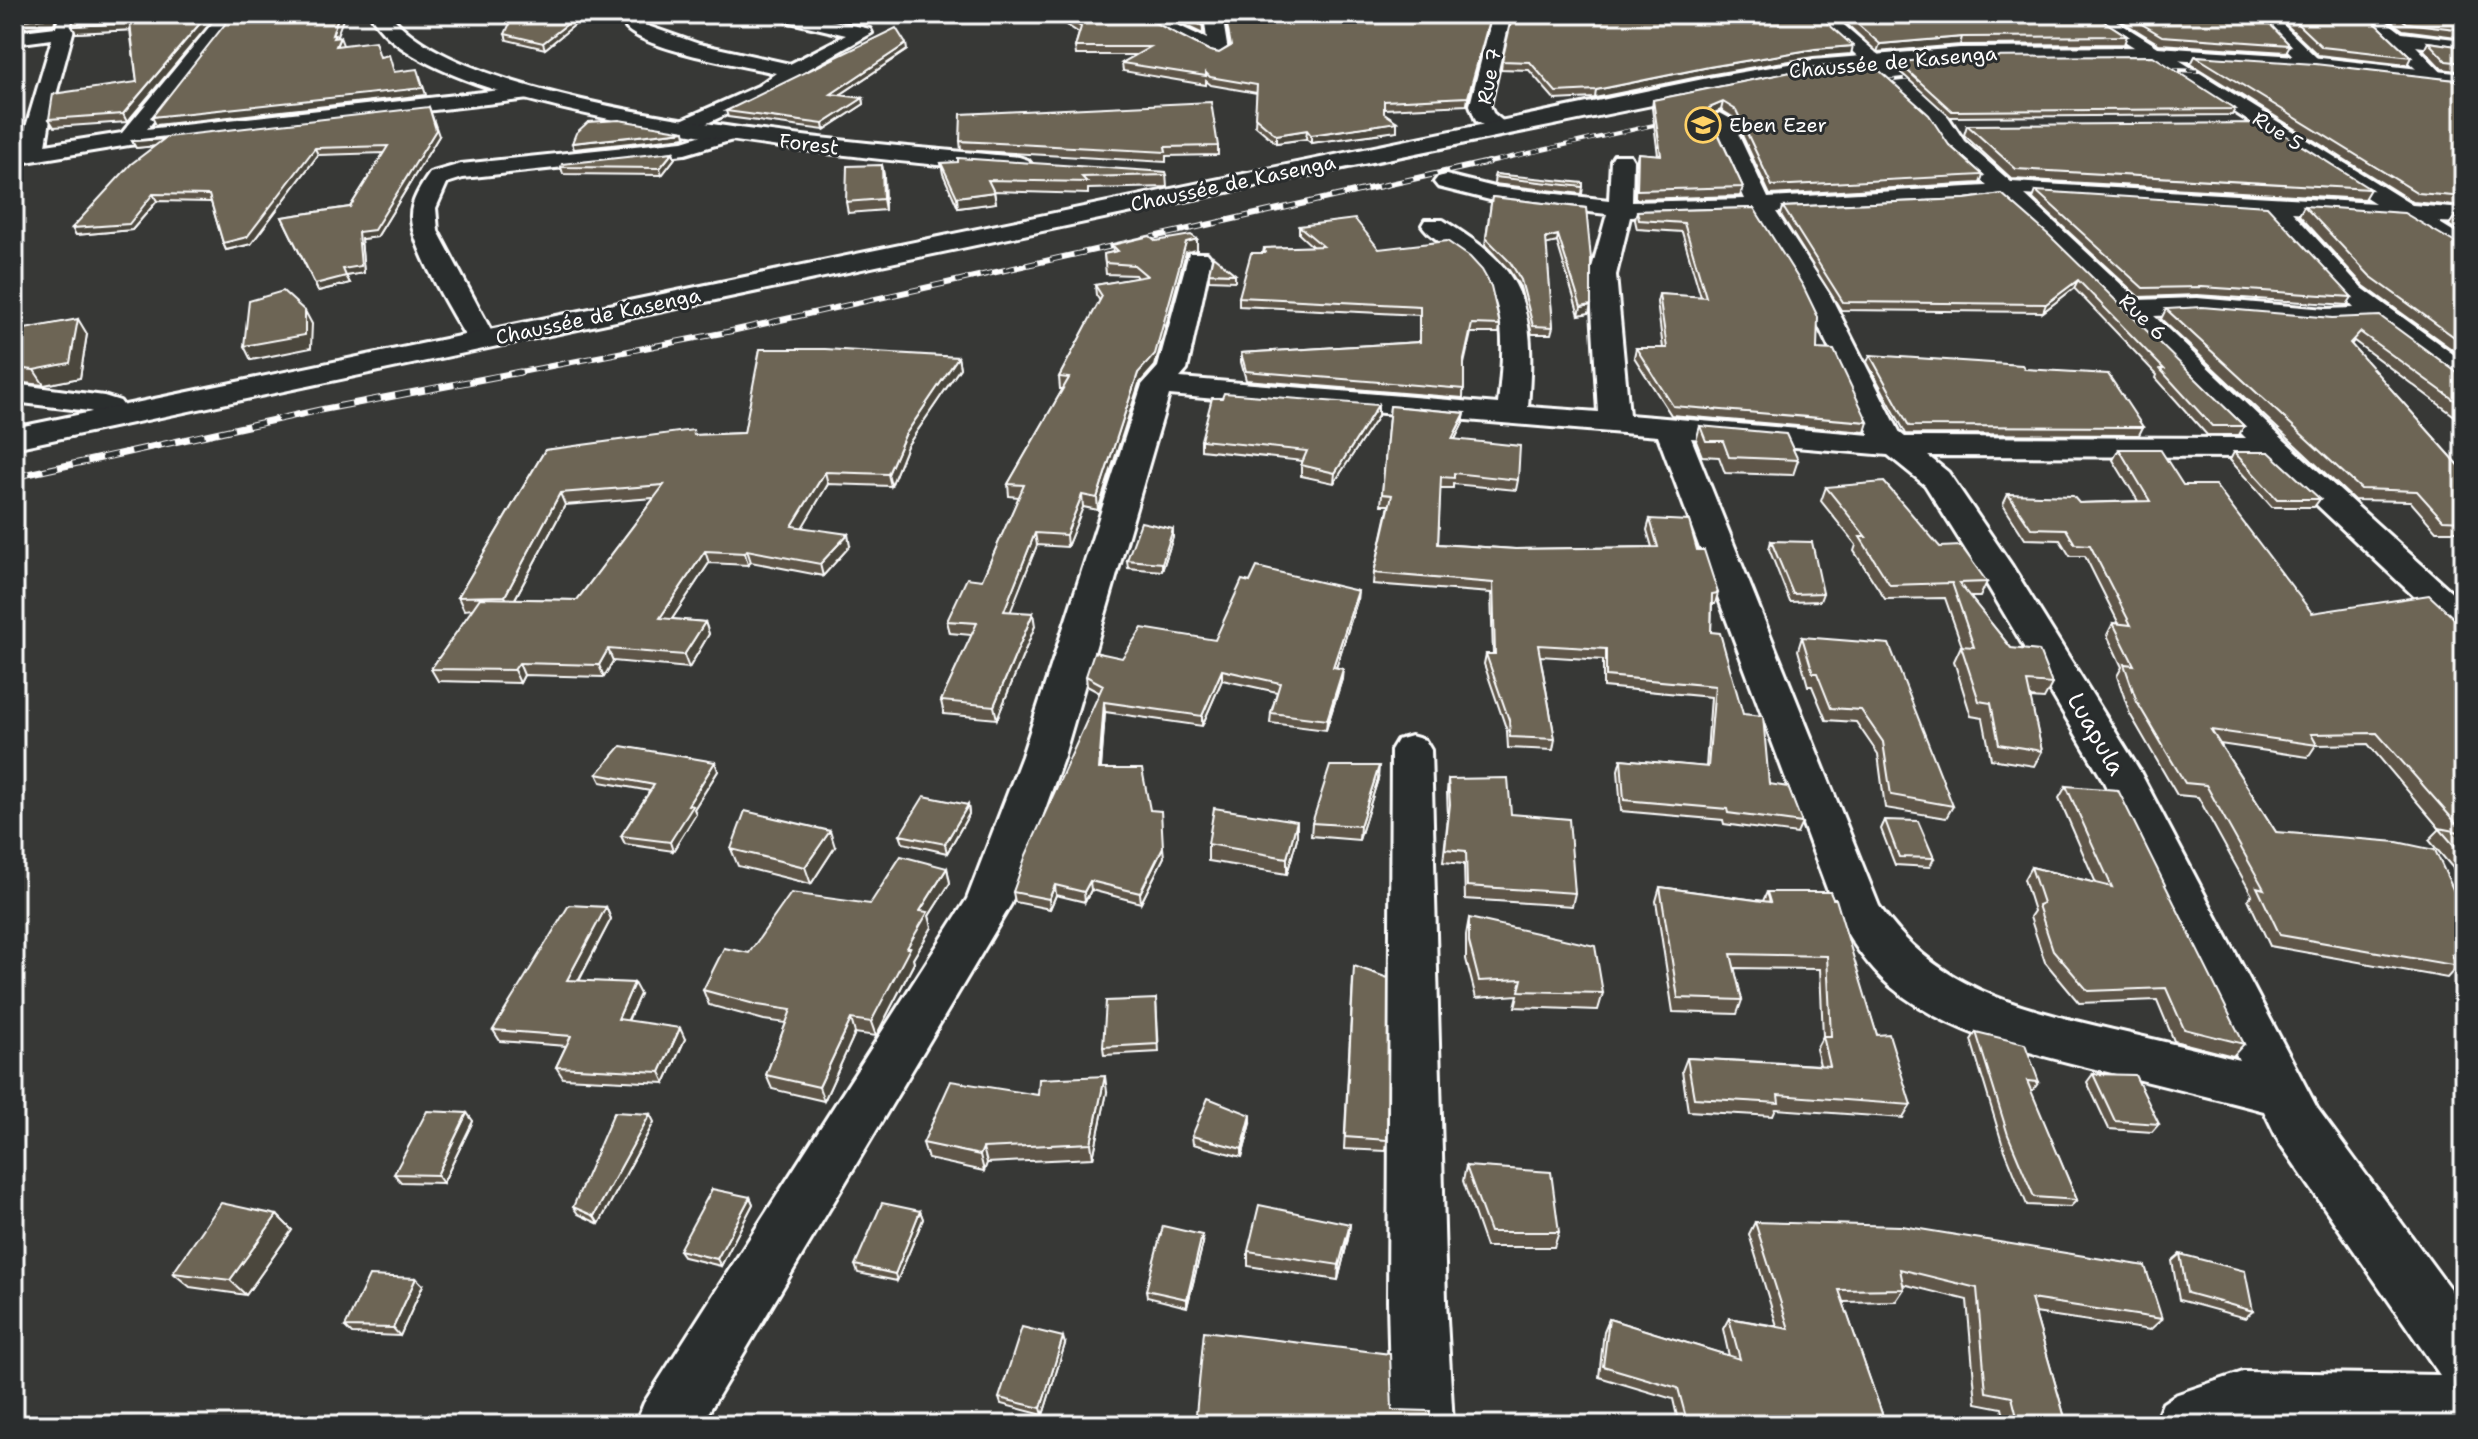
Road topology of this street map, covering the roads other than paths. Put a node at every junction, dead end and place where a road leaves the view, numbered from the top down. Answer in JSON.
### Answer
{"nodes":[{"id":1,"x":230,"y":14,"type":"edge"},
{"id":2,"x":380,"y":14,"type":"edge"},
{"id":3,"x":639,"y":14,"type":"edge"},
{"id":4,"x":779,"y":14,"type":"edge"},
{"id":5,"x":1140,"y":14,"type":"edge"},
{"id":6,"x":1213,"y":14,"type":"edge"},
{"id":7,"x":1502,"y":14,"type":"edge"},
{"id":8,"x":1820,"y":14,"type":"edge"},
{"id":9,"x":2092,"y":14,"type":"edge"},
{"id":10,"x":2262,"y":14,"type":"edge"},
{"id":11,"x":2366,"y":14,"type":"edge"},
{"id":12,"x":67,"y":23,"type":"edge"},
{"id":13,"x":14,"y":38,"type":"edge"},
{"id":14,"x":2397,"y":38,"type":"junction"},
{"id":15,"x":2464,"y":46,"type":"edge"},
{"id":16,"x":2157,"y":53,"type":"junction"},
{"id":17,"x":1873,"y":59,"type":"junction"},
{"id":18,"x":2311,"y":63,"type":"junction"},
{"id":19,"x":793,"y":70,"type":"junction"},
{"id":20,"x":2436,"y":77,"type":"junction"},
{"id":21,"x":2464,"y":81,"type":"edge"},
{"id":22,"x":529,"y":93,"type":"junction"},
{"id":23,"x":1720,"y":119,"type":"edge"},
{"id":24,"x":2222,"y":124,"type":"edge"},
{"id":25,"x":2267,"y":124,"type":"junction"},
{"id":26,"x":685,"y":127,"type":"junction"},
{"id":27,"x":1501,"y":129,"type":"junction"},
{"id":28,"x":728,"y":134,"type":"junction"},
{"id":29,"x":129,"y":138,"type":"junction"},
{"id":30,"x":28,"y":142,"type":"edge"},
{"id":31,"x":14,"y":157,"type":"edge"},
{"id":32,"x":1622,"y":160,"type":"dead end"},
{"id":33,"x":1040,"y":166,"type":"edge"},
{"id":34,"x":1165,"y":172,"type":"edge"},
{"id":35,"x":1265,"y":176,"type":"junction"},
{"id":36,"x":1446,"y":182,"type":"dead end"},
{"id":37,"x":2007,"y":191,"type":"junction"},
{"id":38,"x":1759,"y":204,"type":"junction"},
{"id":39,"x":2271,"y":204,"type":"junction"},
{"id":40,"x":1620,"y":210,"type":"junction"},
{"id":41,"x":2404,"y":213,"type":"junction"},
{"id":42,"x":2464,"y":216,"type":"edge"},
{"id":43,"x":1434,"y":225,"type":"dead end"},
{"id":44,"x":2464,"y":249,"type":"edge"},
{"id":45,"x":1198,"y":258,"type":"dead end"},
{"id":46,"x":2135,"y":308,"type":"junction"},
{"id":47,"x":2379,"y":315,"type":"junction"},
{"id":48,"x":482,"y":340,"type":"junction"},
{"id":49,"x":2464,"y":376,"type":"edge"},
{"id":50,"x":1157,"y":385,"type":"junction"},
{"id":51,"x":14,"y":393,"type":"edge"},
{"id":52,"x":1512,"y":413,"type":"junction"},
{"id":53,"x":117,"y":417,"type":"junction"},
{"id":54,"x":1614,"y":422,"type":"junction"},
{"id":55,"x":1671,"y":428,"type":"junction"},
{"id":56,"x":14,"y":438,"type":"edge"},
{"id":57,"x":1894,"y":446,"type":"junction"},
{"id":58,"x":2274,"y":448,"type":"junction"},
{"id":59,"x":2457,"y":610,"type":"edge"},
{"id":60,"x":1411,"y":750,"type":"dead end"},
{"id":61,"x":2281,"y":1092,"type":"junction"},
{"id":62,"x":2464,"y":1358,"type":"edge"},
{"id":63,"x":2464,"y":1406,"type":"edge"},
{"id":64,"x":666,"y":1425,"type":"edge"},
{"id":65,"x":1422,"y":1425,"type":"edge"},
{"id":66,"x":2185,"y":1425,"type":"edge"}],
"edges":[{"from":1,"to":29,"type":"street"},
{"from":2,"to":22,"type":"main road","name":"Forest"},
{"from":3,"to":19,"type":"street"},
{"from":4,"to":19,"type":"street"},
{"from":5,"to":6,"type":"street"},
{"from":7,"to":27,"type":"street","name":"Rue 7"},
{"from":8,"to":17,"type":"street","name":"Rue 6"},
{"from":9,"to":16,"type":"street","name":"Rue 5"},
{"from":10,"to":18,"type":"street"},
{"from":11,"to":14,"type":"street"},
{"from":12,"to":13,"type":"street"},
{"from":12,"to":30,"type":"street"},
{"from":14,"to":15,"type":"street"},
{"from":14,"to":20,"type":"street"},
{"from":16,"to":17,"type":"main road","name":"Chaussée de Kasenga"},
{"from":16,"to":18,"type":"main road","name":"Chaussée de Kasenga"},
{"from":16,"to":25,"type":"street","name":"Rue 5"},
{"from":17,"to":27,"type":"main road","name":"Chaussée de Kasenga"},
{"from":17,"to":37,"type":"street","name":"Rue 6"},
{"from":18,"to":20,"type":"main road","name":"Chaussée de Kasenga"},
{"from":19,"to":26,"type":"street"},
{"from":20,"to":21,"type":"main road","name":"Chaussée de Kasenga"},
{"from":22,"to":26,"type":"main road","name":"Forest"},
{"from":22,"to":29,"type":"street"},
{"from":23,"to":38,"type":"street","name":"Luapula"},
{"from":24,"to":25,"type":"street"},
{"from":25,"to":41,"type":"street","name":"Rue 5"},
{"from":26,"to":28,"type":"main road","name":"Forest"},
{"from":27,"to":35,"type":"main road","name":"Chaussée de Kasenga"},
{"from":28,"to":33,"type":"main road","name":"Forest"},
{"from":28,"to":48,"type":"street"},
{"from":29,"to":30,"type":"street"},
{"from":30,"to":31,"type":"street"},
{"from":32,"to":40,"type":"street"},
{"from":34,"to":35,"type":"main road"},
{"from":35,"to":48,"type":"main road","name":"Chaussée de Kasenga"},
{"from":36,"to":40,"type":"street"},
{"from":37,"to":38,"type":"street"},
{"from":37,"to":39,"type":"street"},
{"from":37,"to":46,"type":"street","name":"Rue 6"},
{"from":38,"to":40,"type":"street"},
{"from":38,"to":57,"type":"street","name":"Luapula"},
{"from":39,"to":41,"type":"street"},
{"from":39,"to":47,"type":"street"},
{"from":40,"to":54,"type":"street"},
{"from":41,"to":42,"type":"street"},
{"from":41,"to":44,"type":"street","name":"Rue 5"},
{"from":43,"to":52,"type":"street"},
{"from":45,"to":50,"type":"street"},
{"from":46,"to":47,"type":"street"},
{"from":46,"to":58,"type":"street","name":"Rue 6"},
{"from":47,"to":49,"type":"street"},
{"from":48,"to":53,"type":"main road","name":"Chaussée de Kasenga"},
{"from":50,"to":52,"type":"street"},
{"from":50,"to":64,"type":"street"},
{"from":51,"to":53,"type":"street"},
{"from":52,"to":54,"type":"street"},
{"from":53,"to":56,"type":"main road","name":"Chaussée de Kasenga"},
{"from":54,"to":55,"type":"street"},
{"from":55,"to":57,"type":"street"},
{"from":55,"to":61,"type":"street"},
{"from":57,"to":58,"type":"street"},
{"from":57,"to":61,"type":"street","name":"Luapula"},
{"from":58,"to":59,"type":"street","name":"Rue 6"},
{"from":60,"to":65,"type":"street"},
{"from":61,"to":62,"type":"street","name":"Luapula"},
{"from":63,"to":66,"type":"street"}]}
